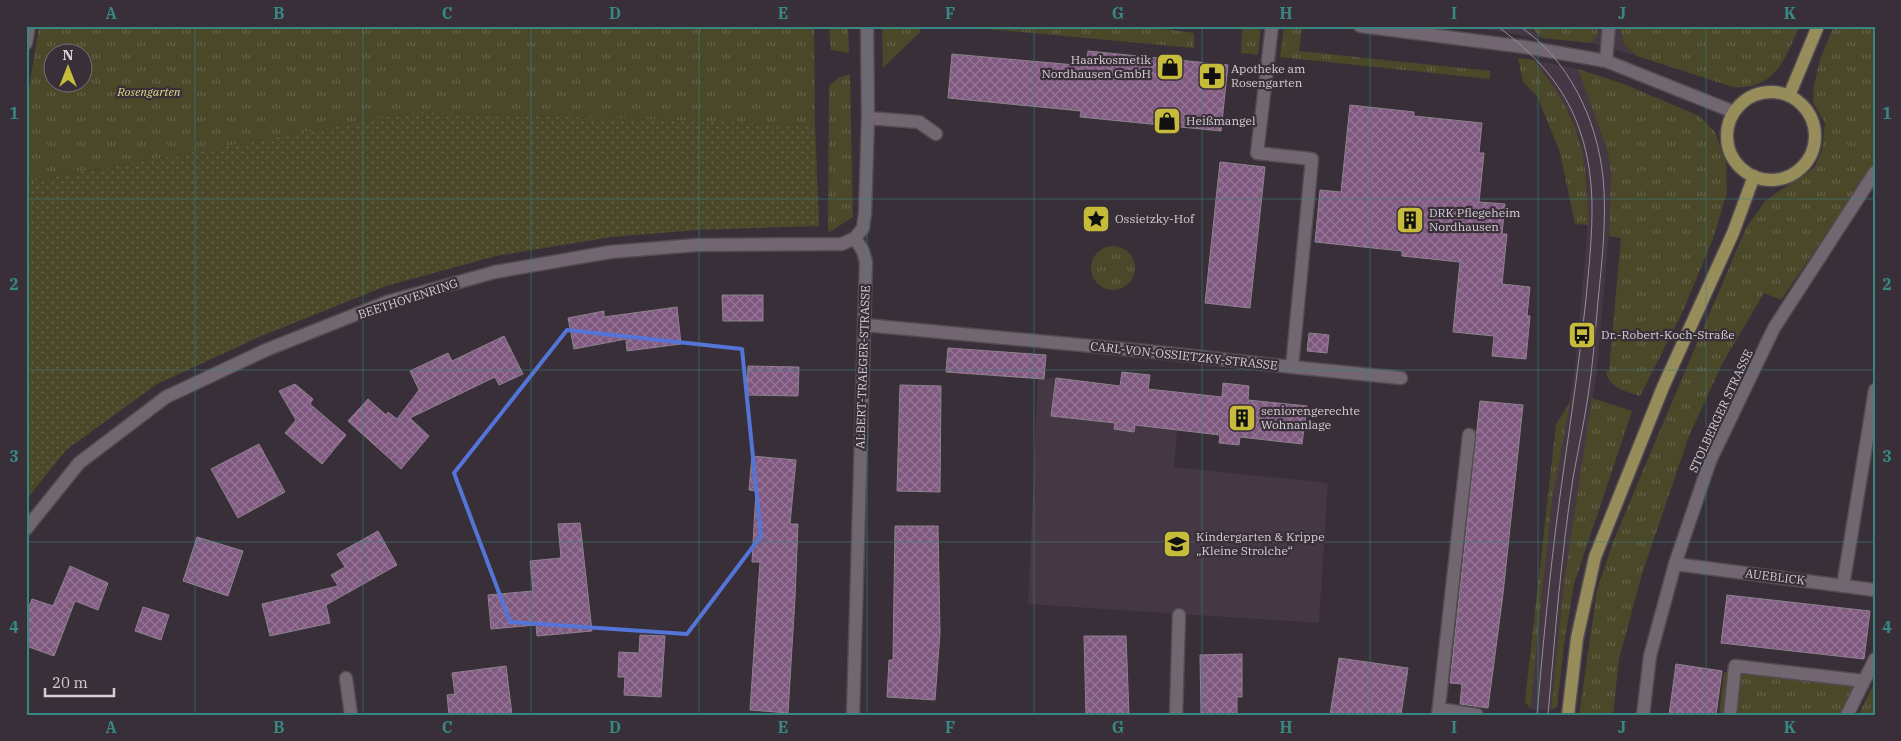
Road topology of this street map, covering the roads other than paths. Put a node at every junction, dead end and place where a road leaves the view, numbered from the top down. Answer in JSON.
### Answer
{"nodes":[{"id":1,"x":29,"y":26,"type":"edge"},
{"id":2,"x":867,"y":26,"type":"edge"},
{"id":3,"x":1272,"y":26,"type":"edge"},
{"id":4,"x":1360,"y":26,"type":"edge"},
{"id":5,"x":1609,"y":26,"type":"edge"},
{"id":6,"x":1818,"y":26,"type":"edge"},
{"id":7,"x":26,"y":44,"type":"edge"},
{"id":8,"x":1606,"y":61,"type":"junction"},
{"id":9,"x":1789,"y":96,"type":"junction"},
{"id":10,"x":1734,"y":112,"type":"junction"},
{"id":11,"x":868,"y":118,"type":"junction"},
{"id":12,"x":936,"y":134,"type":"dead end"},
{"id":13,"x":1875,"y":172,"type":"edge"},
{"id":14,"x":1754,"y":176,"type":"junction"},
{"id":15,"x":855,"y":238,"type":"junction"},
{"id":16,"x":865,"y":325,"type":"junction"},
{"id":17,"x":1292,"y":367,"type":"junction"},
{"id":18,"x":1401,"y":378,"type":"dead end"},
{"id":19,"x":1875,"y":390,"type":"edge"},
{"id":20,"x":1469,"y":435,"type":"dead end"},
{"id":21,"x":26,"y":529,"type":"edge"},
{"id":22,"x":1675,"y":564,"type":"junction"},
{"id":23,"x":1843,"y":586,"type":"junction"},
{"id":24,"x":1875,"y":590,"type":"edge"},
{"id":25,"x":1179,"y":615,"type":"dead end"},
{"id":26,"x":1875,"y":659,"type":"edge"},
{"id":27,"x":346,"y":678,"type":"dead end"},
{"id":28,"x":1864,"y":681,"type":"junction"},
{"id":29,"x":1438,"y":712,"type":"edge"},
{"id":30,"x":351,"y":715,"type":"edge"},
{"id":31,"x":853,"y":715,"type":"edge"},
{"id":32,"x":1176,"y":715,"type":"edge"},
{"id":33,"x":1477,"y":715,"type":"edge"},
{"id":34,"x":1568,"y":715,"type":"edge"},
{"id":35,"x":1644,"y":715,"type":"edge"},
{"id":36,"x":1730,"y":715,"type":"edge"},
{"id":37,"x":1847,"y":715,"type":"edge"}],
"edges":[{"from":1,"to":7,"type":"street"},
{"from":2,"to":11,"type":"street"},
{"from":3,"to":17,"type":"street","name":"CARL-VON-OSSIETZKY-STRASSE"},
{"from":4,"to":8,"type":"street"},
{"from":5,"to":8,"type":"street"},
{"from":6,"to":9,"type":"main road"},
{"from":8,"to":10,"type":"street"},
{"from":9,"to":10,"type":"main road"},
{"from":9,"to":14,"type":"main road"},
{"from":10,"to":14,"type":"main road"},
{"from":11,"to":12,"type":"street"},
{"from":11,"to":15,"type":"street"},
{"from":13,"to":22,"type":"street","name":"STOLBERGER STRASSE"},
{"from":14,"to":34,"type":"main road"},
{"from":15,"to":16,"type":"street","name":"ALBERT-TRAEGER-STRASSE"},
{"from":15,"to":21,"type":"street","name":"BEETHOVENRING"},
{"from":16,"to":17,"type":"street","name":"CARL-VON-OSSIETZKY-STRASSE"},
{"from":16,"to":31,"type":"street","name":"ALBERT-TRAEGER-STRASSE"},
{"from":17,"to":18,"type":"street"},
{"from":19,"to":23,"type":"street"},
{"from":20,"to":29,"type":"street"},
{"from":22,"to":23,"type":"street","name":"AUEBLICK"},
{"from":22,"to":35,"type":"street","name":"STOLBERGER STRASSE"},
{"from":23,"to":24,"type":"street","name":"AUEBLICK"},
{"from":25,"to":32,"type":"street"},
{"from":26,"to":28,"type":"street"},
{"from":27,"to":30,"type":"street"},
{"from":28,"to":36,"type":"street"},
{"from":28,"to":37,"type":"street"},
{"from":29,"to":33,"type":"street"}]}
